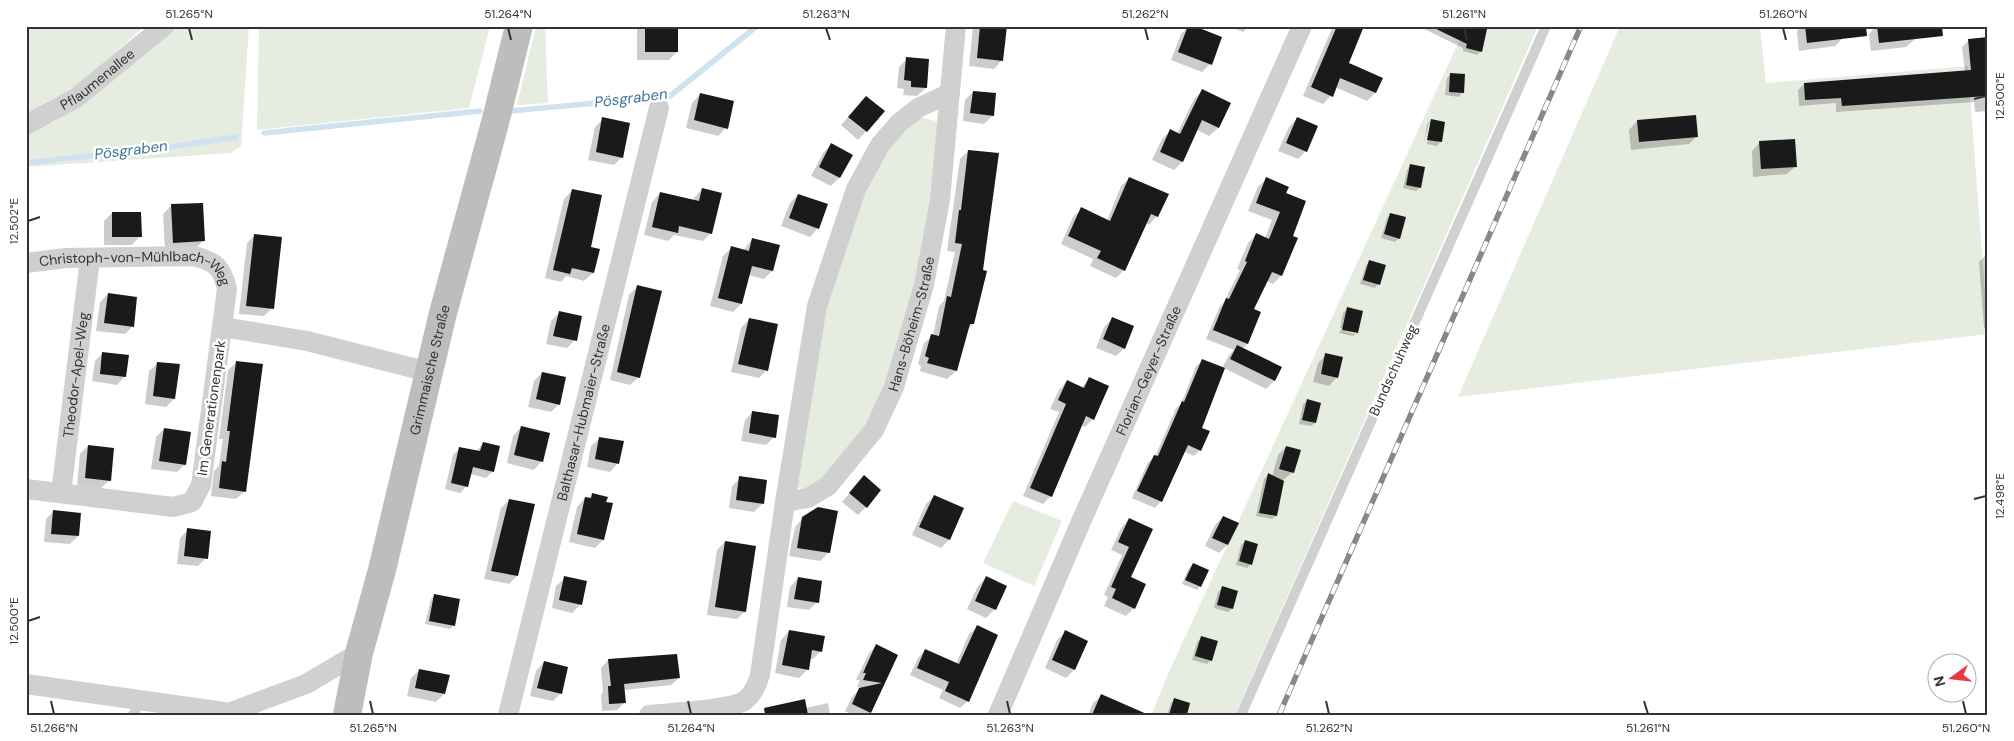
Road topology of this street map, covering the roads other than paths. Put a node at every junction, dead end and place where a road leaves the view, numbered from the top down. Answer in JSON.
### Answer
{"nodes":[{"id":1,"x":164,"y":26,"type":"edge"},
{"id":2,"x":519,"y":26,"type":"edge"},
{"id":3,"x":956,"y":26,"type":"edge"},
{"id":4,"x":1302,"y":26,"type":"edge"},
{"id":5,"x":1546,"y":26,"type":"edge"},
{"id":6,"x":948,"y":94,"type":"junction"},
{"id":7,"x":659,"y":108,"type":"dead end"},
{"id":8,"x":26,"y":125,"type":"edge"},
{"id":9,"x":90,"y":259,"type":"junction"},
{"id":10,"x":26,"y":263,"type":"edge"},
{"id":11,"x":223,"y":327,"type":"junction"},
{"id":12,"x":429,"y":372,"type":"junction"},
{"id":13,"x":26,"y":488,"type":"edge"},
{"id":14,"x":61,"y":493,"type":"junction"},
{"id":15,"x":785,"y":502,"type":"junction"},
{"id":16,"x":359,"y":653,"type":"junction"},
{"id":17,"x":26,"y":684,"type":"edge"},
{"id":18,"x":137,"y":707,"type":"edge"},
{"id":19,"x":238,"y":713,"type":"edge"},
{"id":20,"x":347,"y":715,"type":"edge"},
{"id":21,"x":508,"y":715,"type":"edge"},
{"id":22,"x":649,"y":715,"type":"edge"},
{"id":23,"x":998,"y":715,"type":"edge"},
{"id":24,"x":1241,"y":715,"type":"edge"}],
"edges":[{"from":1,"to":8,"type":"street","name":"Pflaumenallee"},
{"from":2,"to":12,"type":"main road","name":"Grimmaische Straße"},
{"from":3,"to":6,"type":"street","name":"Hans-Böheim-Straße"},
{"from":4,"to":23,"type":"street","name":"Florian-Geyer-Straße"},
{"from":5,"to":24,"type":"lane","name":"Bundschuhweg"},
{"from":6,"to":15,"type":"street"},
{"from":6,"to":15,"type":"street","name":"Hans-Böheim-Straße"},
{"from":7,"to":21,"type":"street","name":"Balthasar-Hubmaier-Straße"},
{"from":9,"to":10,"type":"street","name":"Christoph-von-Mühlbach-Weg"},
{"from":9,"to":11,"type":"street","name":"Christoph-von-Mühlbach-Weg"},
{"from":9,"to":14,"type":"street","name":"Theodor-Apel-Weg"},
{"from":11,"to":12,"type":"street","name":"Im Generationenpark"},
{"from":11,"to":14,"type":"street","name":"Im Generationenpark"},
{"from":12,"to":16,"type":"main road","name":"Grimmaische Straße"},
{"from":13,"to":14,"type":"street","name":"Im Generationenpark"},
{"from":15,"to":22,"type":"street"},
{"from":16,"to":19,"type":"street"},
{"from":16,"to":20,"type":"main road","name":"Grimmaische Straße"},
{"from":17,"to":18,"type":"street"},
{"from":18,"to":19,"type":"street"}]}
